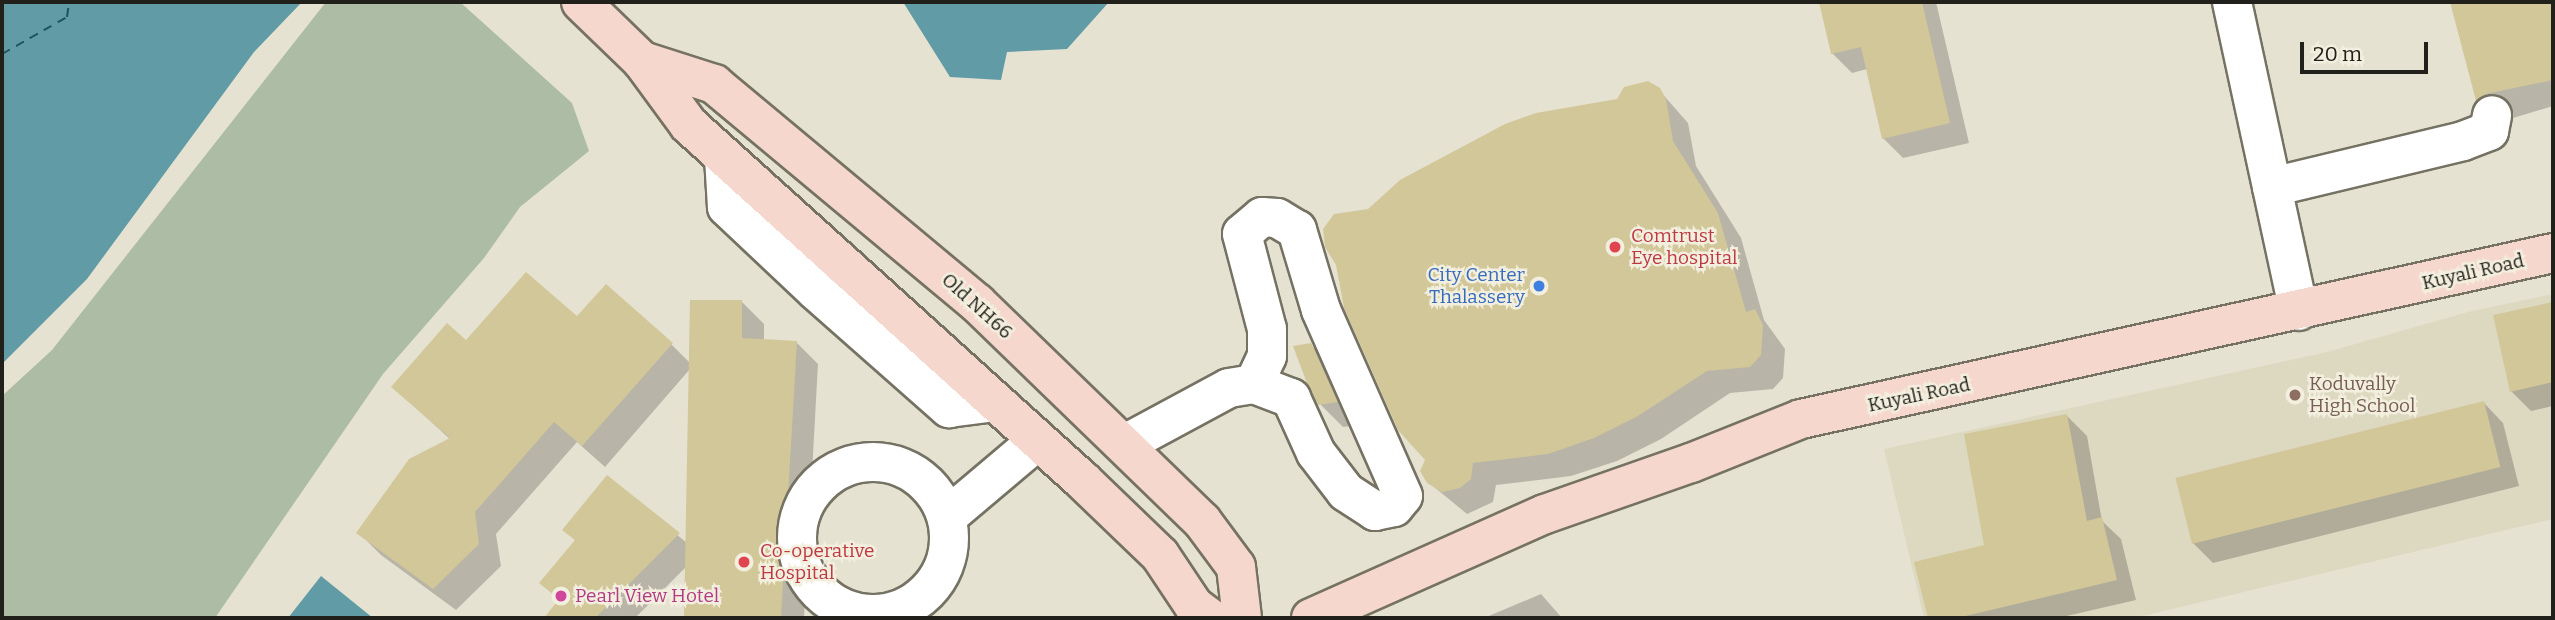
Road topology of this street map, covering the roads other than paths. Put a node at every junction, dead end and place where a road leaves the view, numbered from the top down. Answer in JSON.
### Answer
{"nodes":[{"id":1,"x":581,"y":2,"type":"edge"},
{"id":2,"x":2232,"y":2,"type":"edge"},
{"id":3,"x":642,"y":61,"type":"junction"},
{"id":4,"x":2492,"y":115,"type":"dead end"},
{"id":5,"x":2272,"y":187,"type":"junction"},
{"id":6,"x":2553,"y":253,"type":"edge"},
{"id":7,"x":2299,"y":311,"type":"junction"},
{"id":8,"x":1254,"y":384,"type":"junction"},
{"id":9,"x":1038,"y":440,"type":"junction"},
{"id":10,"x":1125,"y":444,"type":"junction"},
{"id":11,"x":947,"y":517,"type":"dead end"},
{"id":12,"x":1210,"y":618,"type":"edge"},
{"id":13,"x":1242,"y":618,"type":"edge"},
{"id":14,"x":1311,"y":618,"type":"edge"}],
"edges":[{"from":1,"to":3,"type":"main road","name":"Old NH66"},
{"from":2,"to":5,"type":"street"},
{"from":3,"to":9,"type":"main road","name":"Old NH66"},
{"from":3,"to":10,"type":"main road","name":"Old NH66"},
{"from":4,"to":5,"type":"street"},
{"from":5,"to":7,"type":"street"},
{"from":6,"to":7,"type":"main road","name":"Kuyali Road"},
{"from":7,"to":14,"type":"main road","name":"Kuyali Road"},
{"from":8,"to":8,"type":"street"},
{"from":8,"to":10,"type":"street"},
{"from":9,"to":11,"type":"street"},
{"from":9,"to":12,"type":"main road","name":"Old NH66"},
{"from":10,"to":13,"type":"main road","name":"Old NH66"}]}
